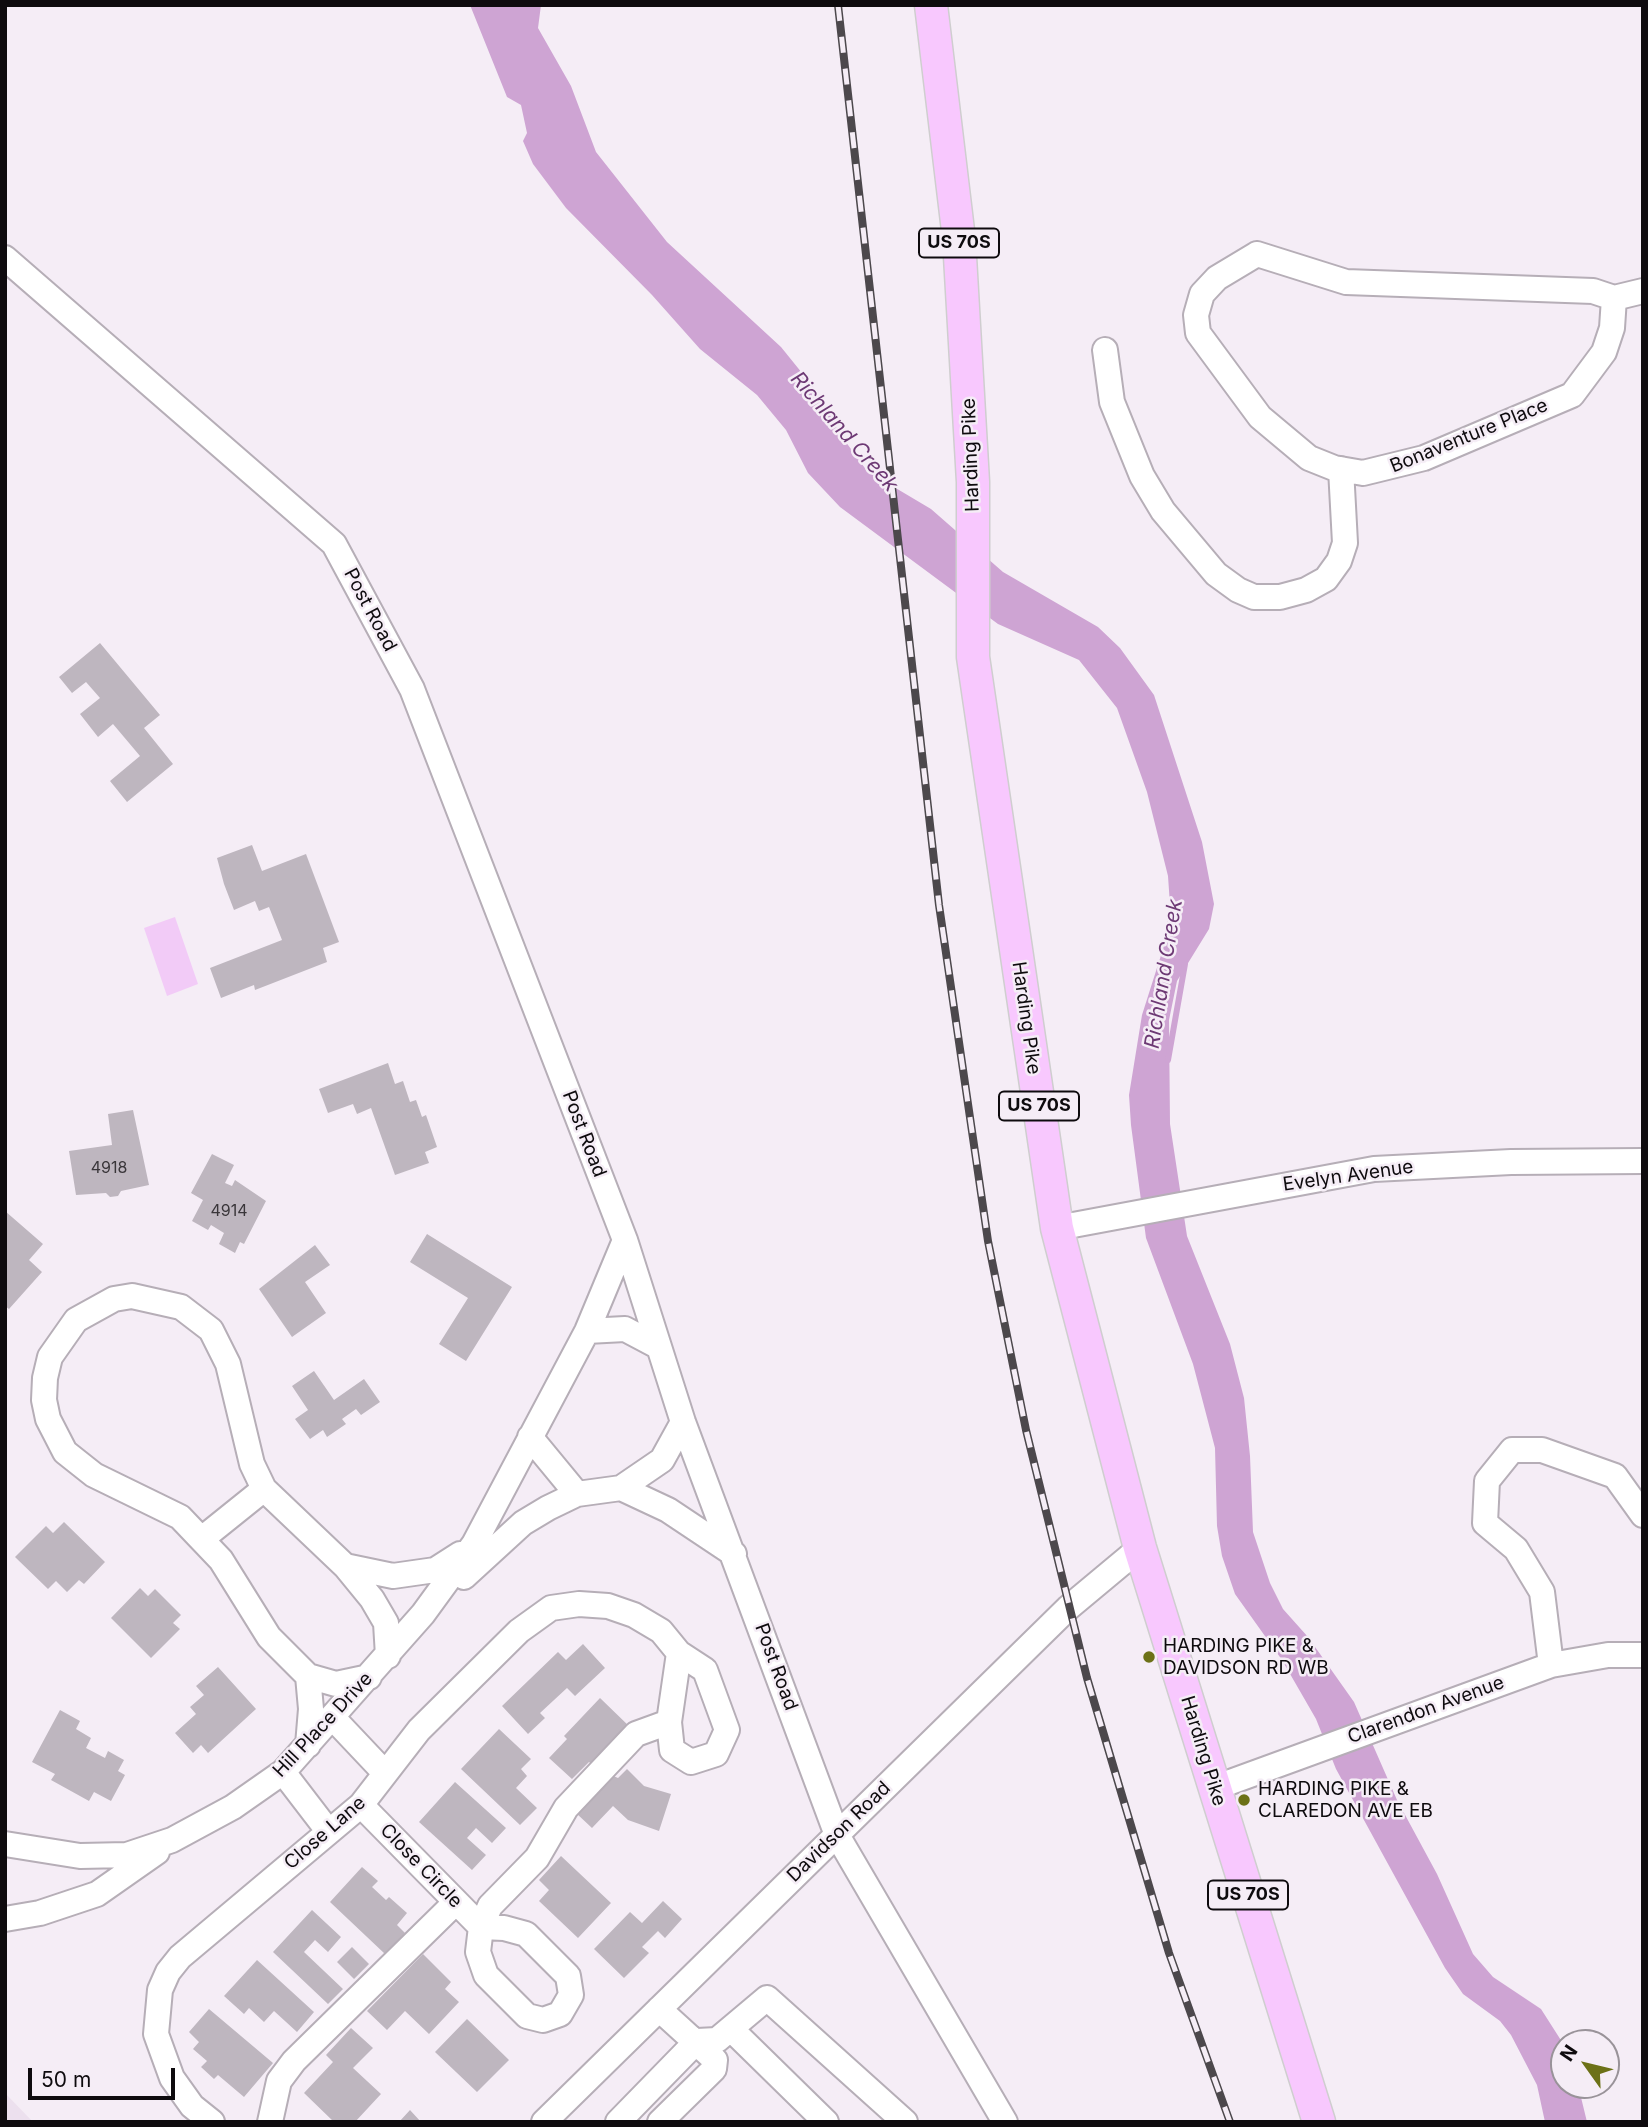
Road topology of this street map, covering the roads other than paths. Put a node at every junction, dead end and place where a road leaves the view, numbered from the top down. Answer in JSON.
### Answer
{"nodes":[{"id":1,"x":931,"y":5,"type":"edge"},
{"id":2,"x":5,"y":258,"type":"edge"},
{"id":3,"x":1643,"y":291,"type":"edge"},
{"id":4,"x":1614,"y":298,"type":"junction"},
{"id":5,"x":1105,"y":350,"type":"dead end"},
{"id":6,"x":1341,"y":469,"type":"junction"},
{"id":7,"x":1643,"y":1161,"type":"edge"},
{"id":8,"x":1057,"y":1228,"type":"junction"},
{"id":9,"x":625,"y":1240,"type":"junction"},
{"id":10,"x":587,"y":1331,"type":"junction"},
{"id":11,"x":659,"y":1348,"type":"junction"},
{"id":12,"x":683,"y":1422,"type":"junction"},
{"id":13,"x":530,"y":1437,"type":"junction"},
{"id":14,"x":621,"y":1488,"type":"junction"},
{"id":15,"x":264,"y":1489,"type":"junction"},
{"id":16,"x":577,"y":1494,"type":"junction"},
{"id":17,"x":1643,"y":1514,"type":"edge"},
{"id":18,"x":203,"y":1538,"type":"junction"},
{"id":19,"x":474,"y":1544,"type":"junction"},
{"id":20,"x":1140,"y":1548,"type":"junction"},
{"id":21,"x":734,"y":1554,"type":"junction"},
{"id":22,"x":345,"y":1566,"type":"junction"},
{"id":23,"x":423,"y":1614,"type":"junction"},
{"id":24,"x":679,"y":1653,"type":"junction"},
{"id":25,"x":1643,"y":1654,"type":"edge"},
{"id":26,"x":388,"y":1656,"type":"junction"},
{"id":27,"x":1551,"y":1665,"type":"junction"},
{"id":28,"x":308,"y":1676,"type":"junction"},
{"id":29,"x":369,"y":1677,"type":"junction"},
{"id":30,"x":332,"y":1718,"type":"junction"},
{"id":31,"x":669,"y":1722,"type":"junction"},
{"id":32,"x":308,"y":1745,"type":"junction"},
{"id":33,"x":283,"y":1772,"type":"junction"},
{"id":34,"x":385,"y":1773,"type":"junction"},
{"id":35,"x":1214,"y":1788,"type":"junction"},
{"id":36,"x":361,"y":1805,"type":"junction"},
{"id":37,"x":329,"y":1832,"type":"junction"},
{"id":38,"x":837,"y":1835,"type":"junction"},
{"id":39,"x":172,"y":1840,"type":"junction"},
{"id":40,"x":5,"y":1844,"type":"edge"},
{"id":41,"x":456,"y":1902,"type":"junction"},
{"id":42,"x":5,"y":1919,"type":"edge"},
{"id":43,"x":659,"y":2009,"type":"junction"},
{"id":44,"x":731,"y":2029,"type":"junction"},
{"id":45,"x":697,"y":2041,"type":"junction"},
{"id":46,"x":550,"y":2119,"type":"edge"},
{"id":47,"x":212,"y":2122,"type":"edge"},
{"id":48,"x":270,"y":2122,"type":"edge"},
{"id":49,"x":618,"y":2122,"type":"edge"},
{"id":50,"x":660,"y":2122,"type":"edge"},
{"id":51,"x":825,"y":2122,"type":"edge"},
{"id":52,"x":905,"y":2122,"type":"edge"},
{"id":53,"x":1005,"y":2122,"type":"edge"},
{"id":54,"x":1320,"y":2122,"type":"edge"}],
"edges":[{"from":1,"to":8,"type":"main road","name":"Harding Pike","number":"US 70S"},
{"from":2,"to":9,"type":"street","name":"Post Road"},
{"from":3,"to":4,"type":"street","name":"Bonaventure Place"},
{"from":4,"to":6,"type":"street","name":"Bonaventure Place"},
{"from":4,"to":6,"type":"street","name":"Bonaventure Place"},
{"from":5,"to":6,"type":"street"},
{"from":7,"to":8,"type":"street","name":"Evelyn Avenue"},
{"from":8,"to":20,"type":"main road","name":"Harding Pike","number":"US 70S"},
{"from":9,"to":10,"type":"street","name":"Hill Place Drive"},
{"from":9,"to":11,"type":"street","name":"Post Road"},
{"from":10,"to":11,"type":"street"},
{"from":10,"to":13,"type":"street","name":"Hill Place Drive"},
{"from":11,"to":12,"type":"street","name":"Post Road"},
{"from":12,"to":14,"type":"street","name":"Hill Place Drive"},
{"from":12,"to":21,"type":"street","name":"Post Road"},
{"from":13,"to":16,"type":"street"},
{"from":13,"to":19,"type":"street","name":"Hill Place Drive"},
{"from":14,"to":16,"type":"street","name":"Hill Place Drive"},
{"from":14,"to":21,"type":"street"},
{"from":15,"to":18,"type":"street"},
{"from":15,"to":18,"type":"street"},
{"from":15,"to":22,"type":"street"},
{"from":16,"to":23,"type":"street","name":"Hill Place Drive"},
{"from":17,"to":27,"type":"street"},
{"from":18,"to":28,"type":"street"},
{"from":19,"to":22,"type":"street"},
{"from":19,"to":23,"type":"street","name":"Hill Place Drive"},
{"from":20,"to":35,"type":"main road","name":"Harding Pike","number":"US 70S"},
{"from":20,"to":38,"type":"street","name":"Davidson Road"},
{"from":21,"to":38,"type":"street","name":"Post Road"},
{"from":22,"to":26,"type":"street"},
{"from":23,"to":26,"type":"street","name":"Hill Place Drive"},
{"from":24,"to":31,"type":"street","name":"Close Lane"},
{"from":24,"to":31,"type":"street","name":"Close Lane"},
{"from":24,"to":34,"type":"street","name":"Close Lane"},
{"from":25,"to":27,"type":"street","name":"Clarendon Avenue"},
{"from":26,"to":29,"type":"street","name":"Hill Place Drive"},
{"from":27,"to":35,"type":"street","name":"Clarendon Avenue"},
{"from":28,"to":29,"type":"street"},
{"from":28,"to":32,"type":"street"},
{"from":29,"to":30,"type":"street","name":"Hill Place Drive"},
{"from":30,"to":32,"type":"street","name":"Hill Place Drive"},
{"from":30,"to":34,"type":"street"},
{"from":31,"to":41,"type":"street","name":"Close Circle"},
{"from":32,"to":33,"type":"street","name":"Hill Place Drive"},
{"from":33,"to":37,"type":"street"},
{"from":33,"to":39,"type":"street","name":"Hill Place Drive"},
{"from":34,"to":36,"type":"street","name":"Close Lane"},
{"from":35,"to":54,"type":"main road","name":"Harding Pike","number":"US 70S"},
{"from":36,"to":37,"type":"street","name":"Close Lane"},
{"from":36,"to":41,"type":"street","name":"Close Circle"},
{"from":37,"to":47,"type":"street","name":"Close Lane"},
{"from":38,"to":43,"type":"street","name":"Davidson Road"},
{"from":38,"to":53,"type":"street","name":"Post Road"},
{"from":39,"to":40,"type":"street","name":"Hill Place Drive"},
{"from":39,"to":42,"type":"street","name":"Hill Place Drive"},
{"from":41,"to":48,"type":"street"},
{"from":43,"to":45,"type":"street"},
{"from":43,"to":46,"type":"street","name":"Davidson Road"},
{"from":44,"to":45,"type":"street"},
{"from":44,"to":51,"type":"street"},
{"from":44,"to":52,"type":"street"},
{"from":45,"to":49,"type":"street"},
{"from":45,"to":50,"type":"street"}]}
